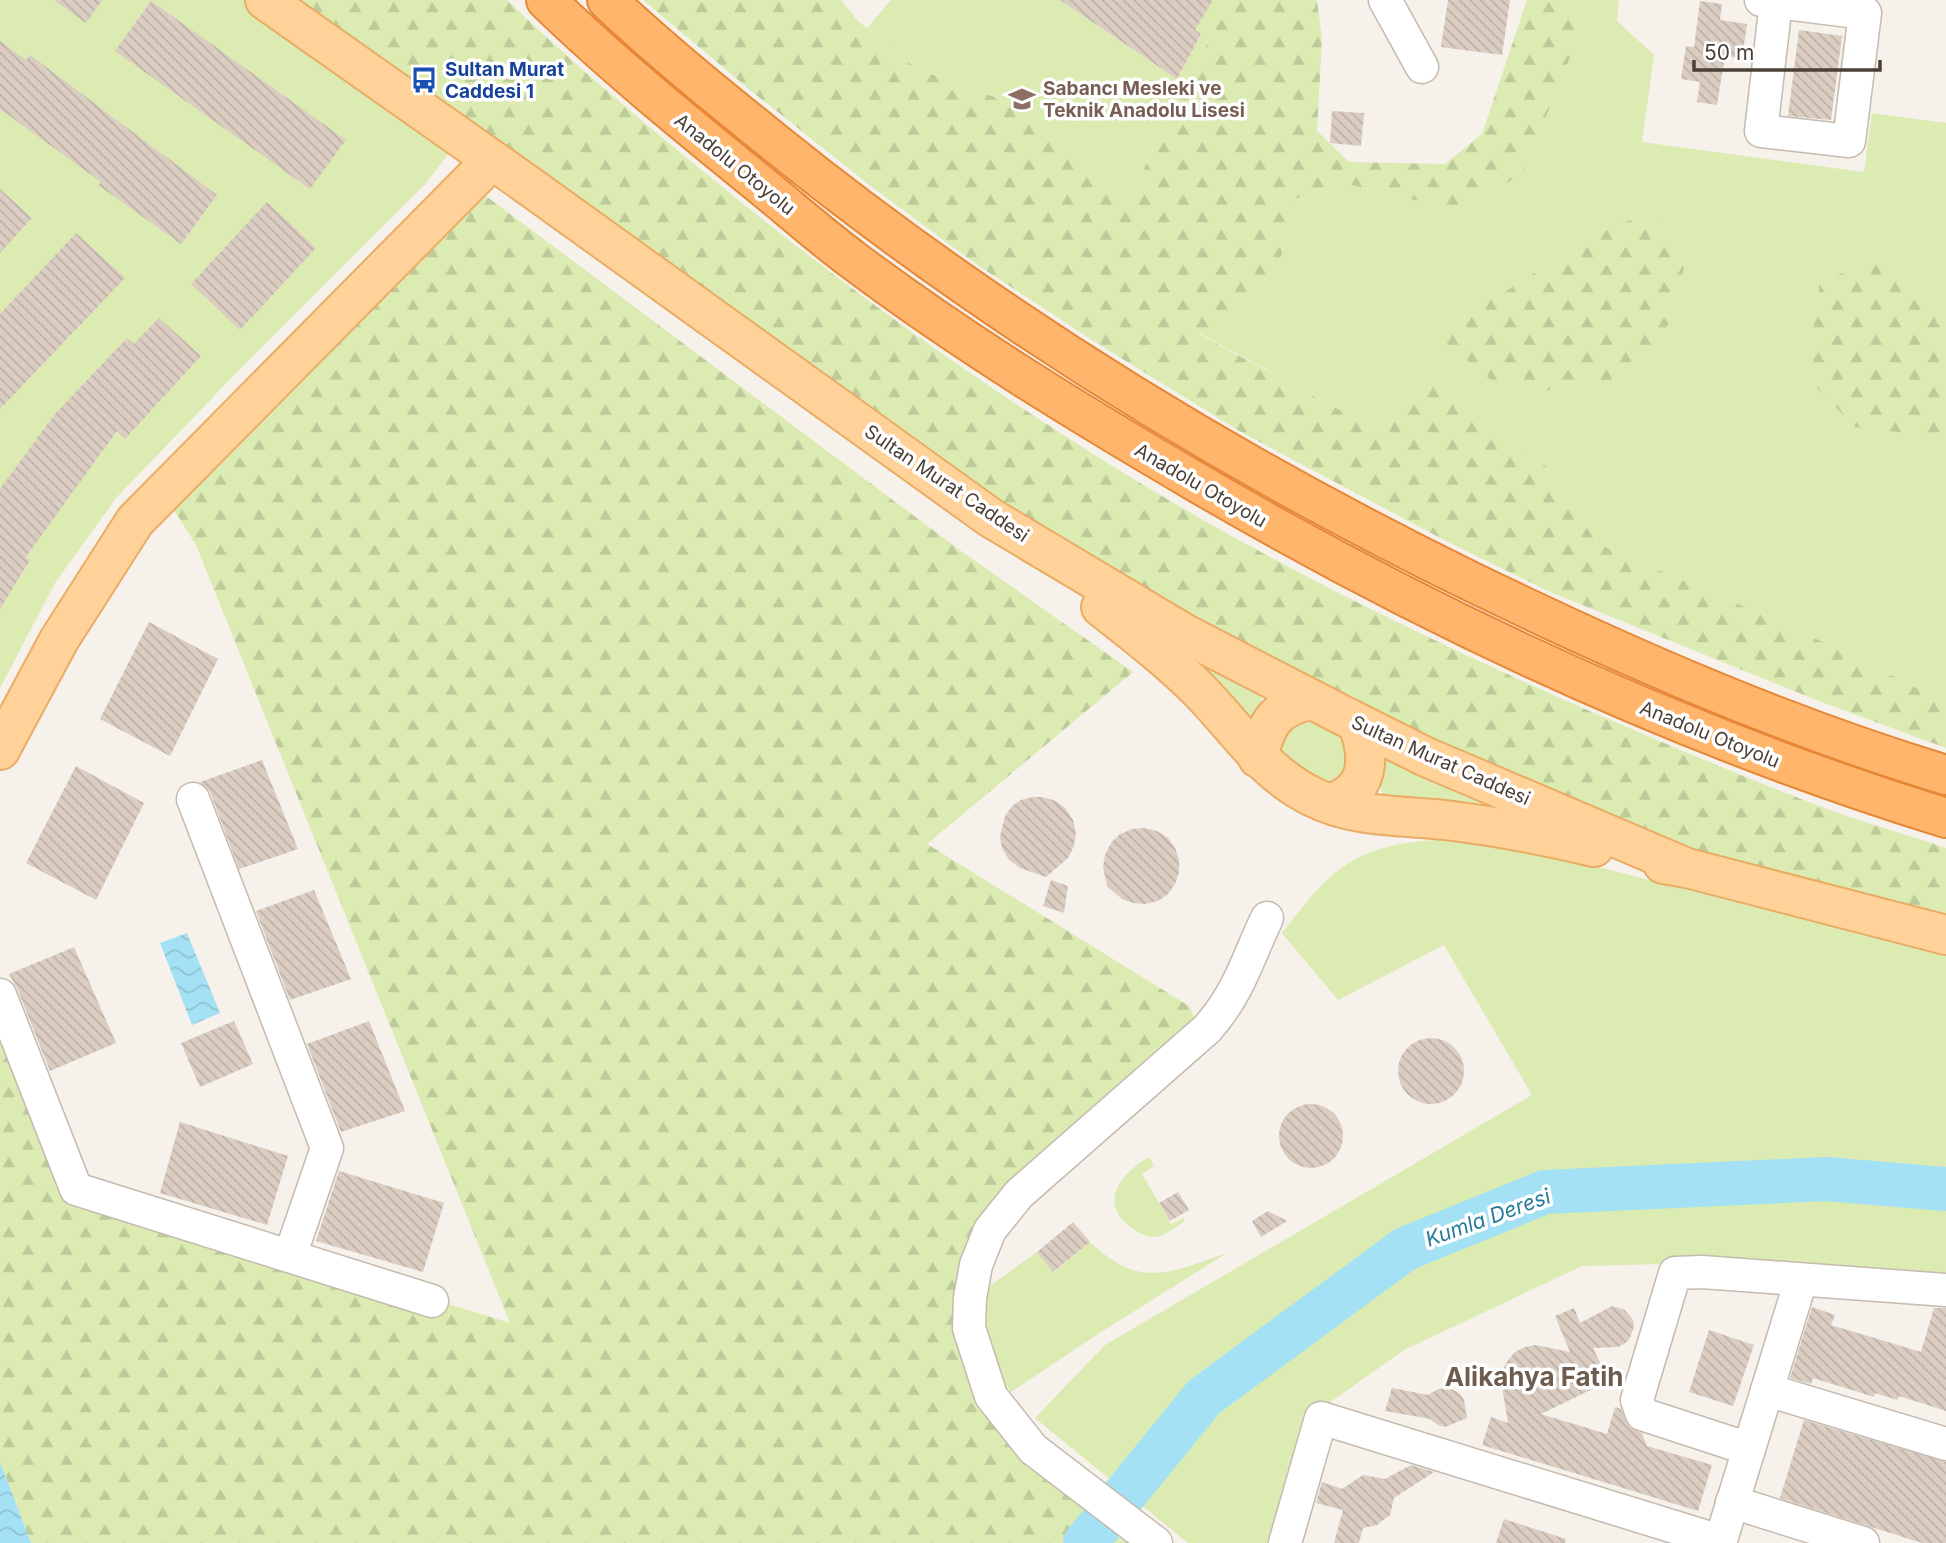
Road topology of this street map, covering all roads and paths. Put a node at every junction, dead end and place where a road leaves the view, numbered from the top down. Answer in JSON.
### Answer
{"nodes":[{"id":1,"x":265,"y":0,"type":"edge"},
{"id":2,"x":546,"y":0,"type":"edge"},
{"id":3,"x":607,"y":0,"type":"edge"},
{"id":4,"x":1385,"y":0,"type":"edge"},
{"id":5,"x":1769,"y":1,"type":"edge"},
{"id":6,"x":1422,"y":67,"type":"dead end"},
{"id":7,"x":492,"y":160,"type":"junction"},
{"id":8,"x":991,"y":518,"type":"junction"},
{"id":9,"x":1313,"y":700,"type":"junction"},
{"id":10,"x":1357,"y":723,"type":"junction"},
{"id":11,"x":0,"y":750,"type":"edge"},
{"id":12,"x":1258,"y":758,"type":"junction"},
{"id":13,"x":1946,"y":775,"type":"edge"},
{"id":14,"x":192,"y":799,"type":"dead end"},
{"id":15,"x":1330,"y":803,"type":"junction"},
{"id":16,"x":1946,"y":818,"type":"edge"},
{"id":17,"x":1687,"y":868,"type":"junction"},
{"id":18,"x":1267,"y":918,"type":"dead end"},
{"id":19,"x":1946,"y":935,"type":"edge"},
{"id":20,"x":0,"y":996,"type":"edge"},
{"id":21,"x":290,"y":1256,"type":"junction"},
{"id":22,"x":1801,"y":1280,"type":"junction"},
{"id":23,"x":1946,"y":1290,"type":"edge"},
{"id":24,"x":432,"y":1301,"type":"dead end"},
{"id":25,"x":1767,"y":1390,"type":"junction"},
{"id":26,"x":1946,"y":1444,"type":"edge"},
{"id":27,"x":1749,"y":1448,"type":"junction"},
{"id":28,"x":1732,"y":1502,"type":"junction"},
{"id":29,"x":1720,"y":1542,"type":"edge"},
{"id":30,"x":1156,"y":1543,"type":"edge"},
{"id":31,"x":1285,"y":1543,"type":"edge"},
{"id":32,"x":1863,"y":1543,"type":"edge"}],
"edges":[{"from":1,"to":7,"type":"main road","name":"Sultan Murat Caddesi"},
{"from":2,"to":16,"type":"highway","name":"Anadolu Otoyolu"},
{"from":3,"to":13,"type":"highway"},
{"from":4,"to":6,"type":"lane"},
{"from":5,"to":5,"type":"lane"},
{"from":7,"to":8,"type":"main road","name":"Sultan Murat Caddesi"},
{"from":7,"to":11,"type":"main road"},
{"from":8,"to":9,"type":"main road","name":"Sultan Murat Caddesi"},
{"from":8,"to":12,"type":"main road"},
{"from":9,"to":10,"type":"main road","name":"Sultan Murat Caddesi"},
{"from":9,"to":12,"type":"main road"},
{"from":10,"to":15,"type":"main road"},
{"from":10,"to":17,"type":"main road","name":"Sultan Murat Caddesi"},
{"from":12,"to":15,"type":"main road"},
{"from":14,"to":21,"type":"lane"},
{"from":15,"to":17,"type":"main road"},
{"from":17,"to":19,"type":"main road"},
{"from":18,"to":30,"type":"lane"},
{"from":20,"to":21,"type":"lane"},
{"from":21,"to":24,"type":"lane"},
{"from":22,"to":23,"type":"lane"},
{"from":22,"to":25,"type":"lane"},
{"from":22,"to":27,"type":"lane"},
{"from":25,"to":26,"type":"lane"},
{"from":25,"to":27,"type":"lane"},
{"from":27,"to":28,"type":"lane"},
{"from":28,"to":29,"type":"lane"},
{"from":28,"to":32,"type":"lane"},
{"from":29,"to":31,"type":"lane"}]}
